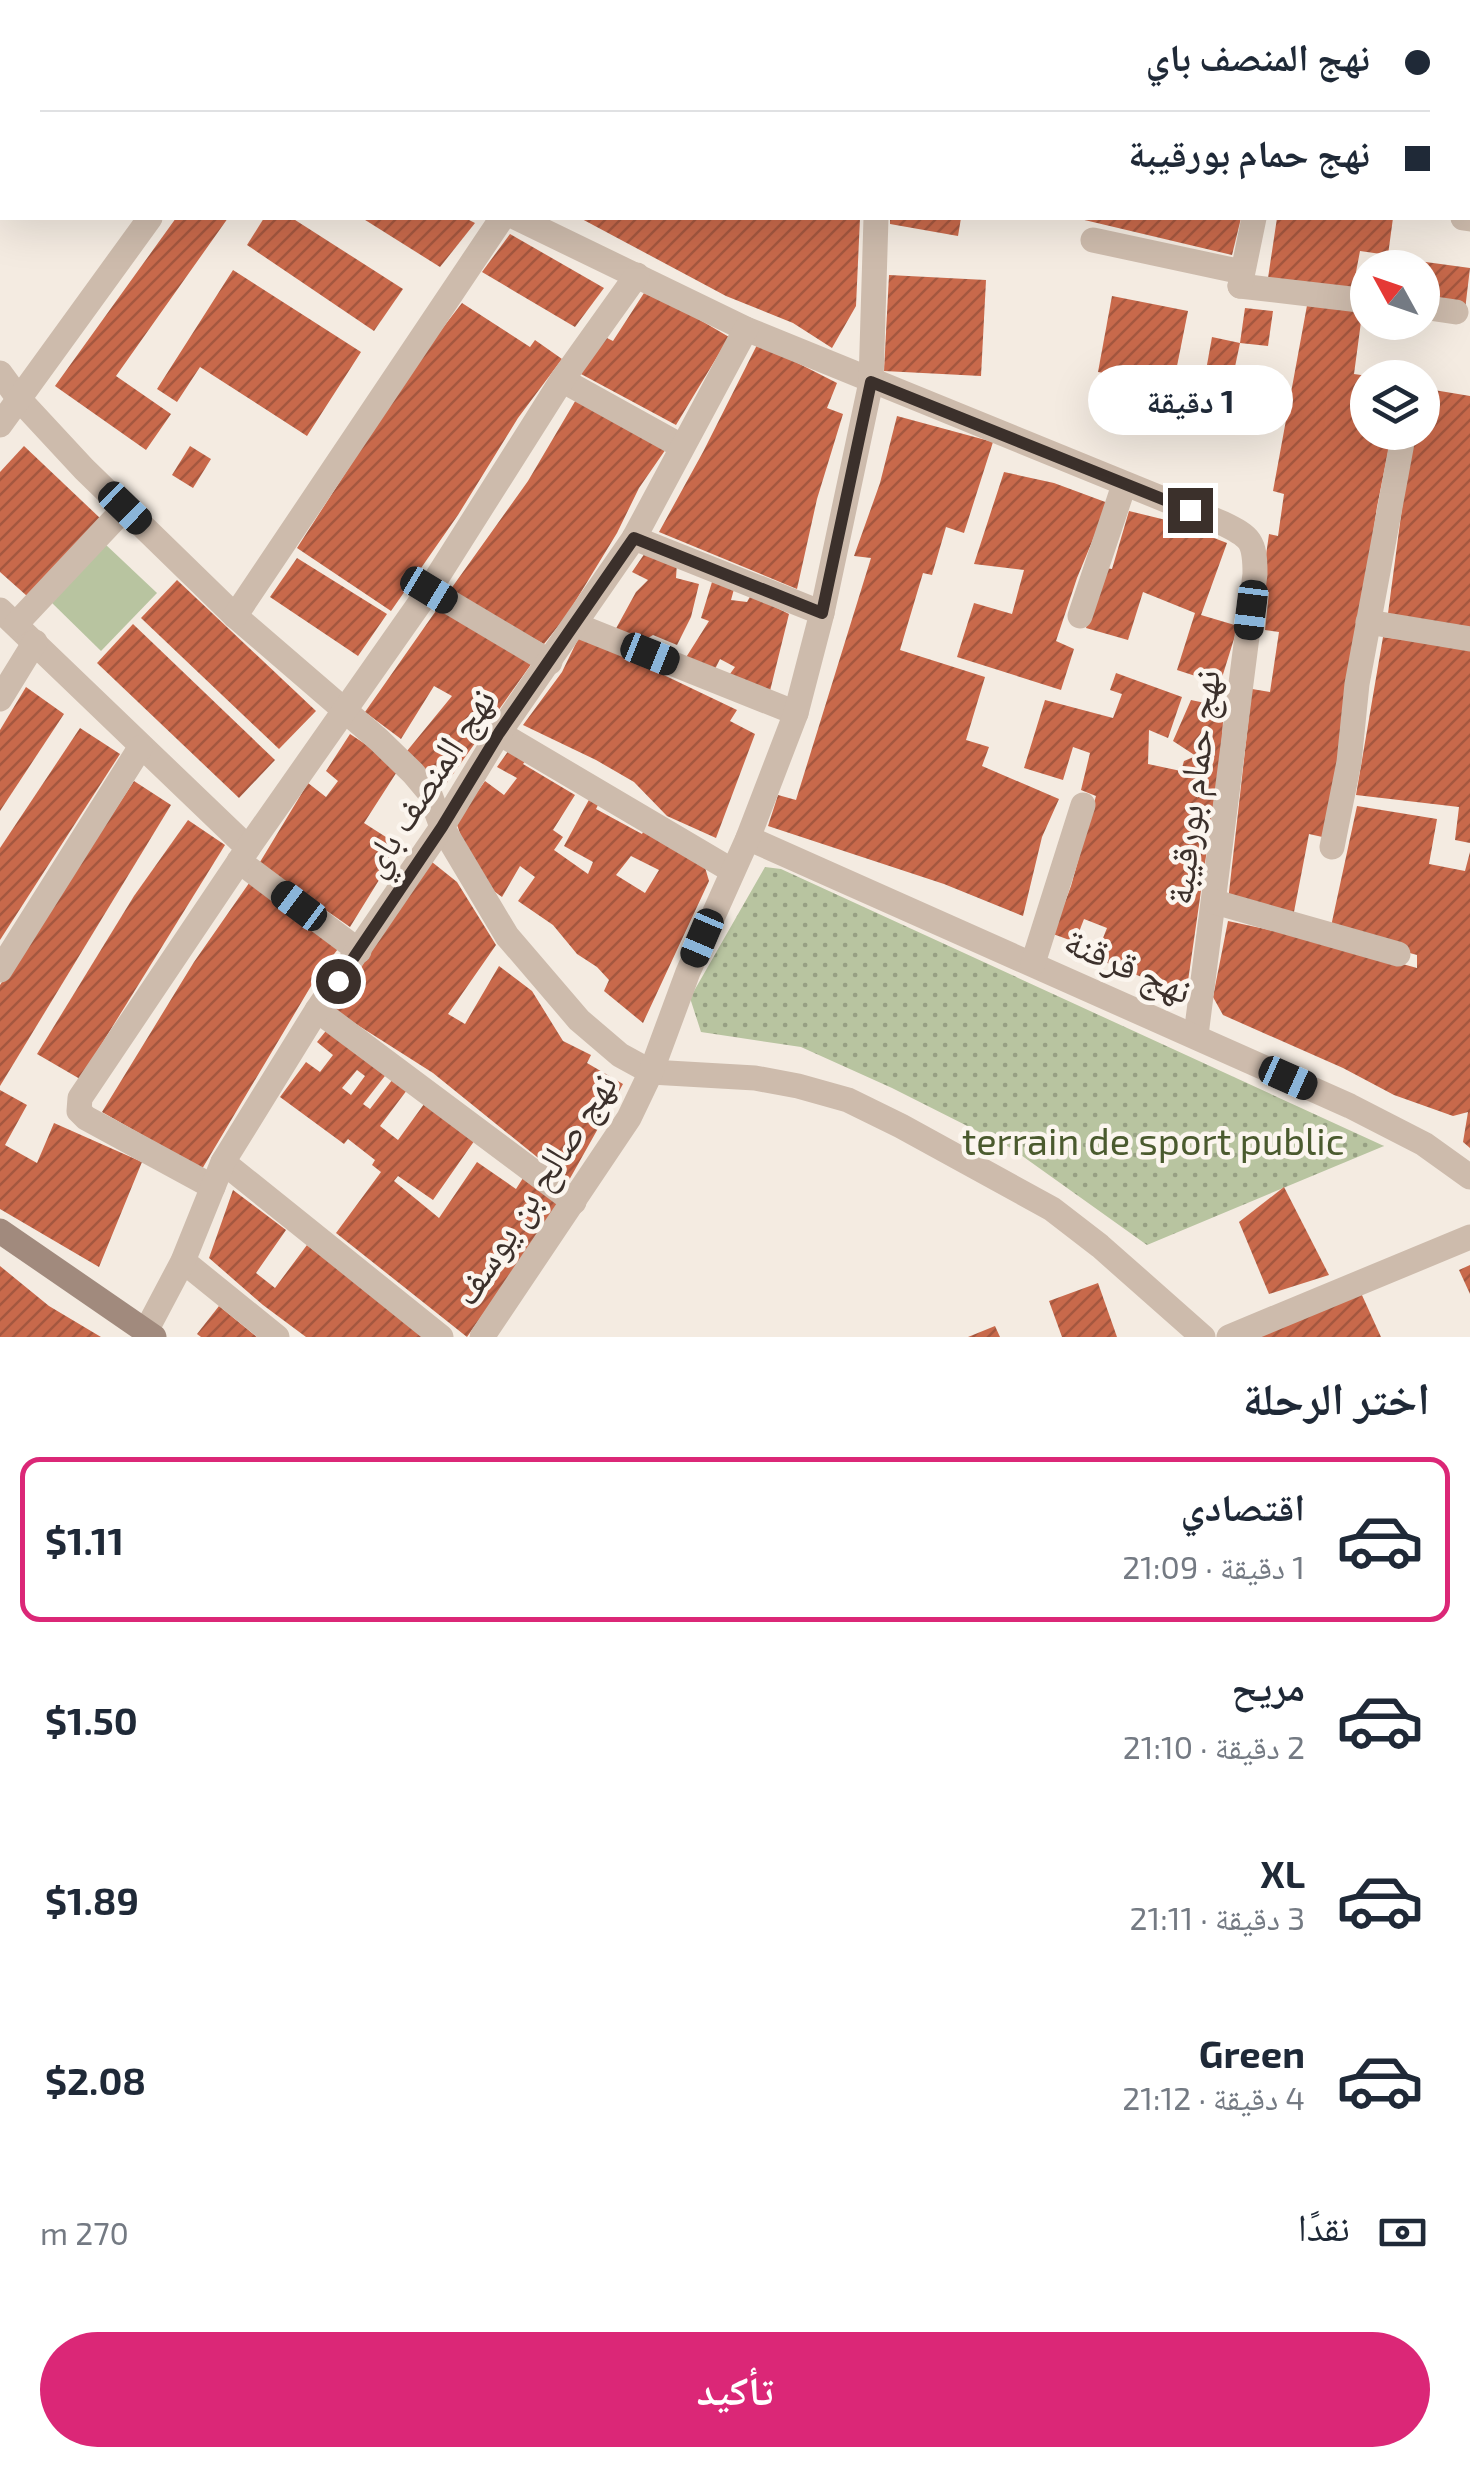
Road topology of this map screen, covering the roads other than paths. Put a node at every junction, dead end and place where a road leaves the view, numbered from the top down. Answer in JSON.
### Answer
{"nodes":[{"id":1,"x":149,"y":220,"type":"edge"},
{"id":2,"x":501,"y":220,"type":"edge"},
{"id":3,"x":521,"y":220,"type":"edge"},
{"id":4,"x":876,"y":220,"type":"edge"},
{"id":5,"x":1254,"y":220,"type":"edge"},
{"id":6,"x":1093,"y":240,"type":"dead end"},
{"id":7,"x":637,"y":275,"type":"junction"},
{"id":8,"x":1239,"y":287,"type":"junction"},
{"id":9,"x":1350,"y":299,"type":"edge"},
{"id":10,"x":1440,"y":310,"type":"edge"},
{"id":11,"x":1456,"y":312,"type":"dead end"},
{"id":12,"x":746,"y":329,"type":"junction"},
{"id":13,"x":0,"y":373,"type":"edge"},
{"id":14,"x":562,"y":380,"type":"junction"},
{"id":15,"x":871,"y":382,"type":"junction"},
{"id":16,"x":19,"y":399,"type":"junction"},
{"id":17,"x":0,"y":425,"type":"edge"},
{"id":18,"x":681,"y":446,"type":"junction"},
{"id":19,"x":1401,"y":450,"type":"edge"},
{"id":20,"x":1124,"y":485,"type":"junction"},
{"id":21,"x":125,"y":508,"type":"junction"},
{"id":22,"x":634,"y":538,"type":"junction"},
{"id":23,"x":429,"y":590,"type":"junction"},
{"id":24,"x":822,"y":613,"type":"junction"},
{"id":25,"x":235,"y":616,"type":"junction"},
{"id":26,"x":1080,"y":616,"type":"dead end"},
{"id":27,"x":1368,"y":622,"type":"junction"},
{"id":28,"x":17,"y":625,"type":"edge"},
{"id":29,"x":576,"y":626,"type":"junction"},
{"id":30,"x":1470,"y":639,"type":"edge"},
{"id":31,"x":550,"y":662,"type":"junction"},
{"id":32,"x":0,"y":699,"type":"edge"},
{"id":33,"x":344,"y":710,"type":"junction"},
{"id":34,"x":796,"y":713,"type":"junction"},
{"id":35,"x":499,"y":733,"type":"junction"},
{"id":36,"x":140,"y":748,"type":"junction"},
{"id":37,"x":1082,"y":805,"type":"dead end"},
{"id":38,"x":442,"y":827,"type":"junction"},
{"id":39,"x":748,"y":838,"type":"junction"},
{"id":40,"x":1332,"y":847,"type":"dead end"},
{"id":41,"x":243,"y":854,"type":"junction"},
{"id":42,"x":732,"y":870,"type":"junction"},
{"id":43,"x":1215,"y":902,"type":"junction"},
{"id":44,"x":359,"y":951,"type":"junction"},
{"id":45,"x":1398,"y":954,"type":"dead end"},
{"id":46,"x":1033,"y":963,"type":"junction"},
{"id":47,"x":0,"y":970,"type":"edge"},
{"id":48,"x":317,"y":1010,"type":"junction"},
{"id":49,"x":1196,"y":1035,"type":"junction"},
{"id":50,"x":651,"y":1072,"type":"junction"},
{"id":51,"x":223,"y":1162,"type":"junction"},
{"id":52,"x":1470,"y":1177,"type":"edge"},
{"id":53,"x":213,"y":1187,"type":"junction"},
{"id":54,"x":574,"y":1202,"type":"junction"},
{"id":55,"x":0,"y":1231,"type":"edge"},
{"id":56,"x":1470,"y":1237,"type":"edge"},
{"id":57,"x":184,"y":1261,"type":"junction"},
{"id":58,"x":150,"y":1334,"type":"edge"},
{"id":59,"x":278,"y":1337,"type":"edge"},
{"id":60,"x":441,"y":1337,"type":"edge"},
{"id":61,"x":482,"y":1337,"type":"edge"},
{"id":62,"x":1203,"y":1337,"type":"edge"},
{"id":63,"x":1228,"y":1337,"type":"edge"}],
"edges":[{"from":1,"to":16,"type":"street"},
{"from":2,"to":25,"type":"street"},
{"from":3,"to":7,"type":"street","name":"نهج حمام بورقيبة"},
{"from":4,"to":15,"type":"street","name":"نهج صالح بن يوسف"},
{"from":5,"to":8,"type":"street"},
{"from":6,"to":8,"type":"street"},
{"from":7,"to":12,"type":"street","name":"نهج حمام بورقيبة"},
{"from":7,"to":14,"type":"street"},
{"from":8,"to":9,"type":"street"},
{"from":10,"to":11,"type":"street"},
{"from":12,"to":15,"type":"street","name":"نهج حمام بورقيبة"},
{"from":12,"to":18,"type":"street","name":"نهج المنصف باي"},
{"from":13,"to":16,"type":"street"},
{"from":14,"to":18,"type":"street"},
{"from":14,"to":23,"type":"street"},
{"from":15,"to":20,"type":"street","name":"نهج حمام بورقيبة"},
{"from":15,"to":24,"type":"street","name":"نهج صالح بن يوسف"},
{"from":16,"to":17,"type":"street"},
{"from":16,"to":21,"type":"street"},
{"from":18,"to":22,"type":"street","name":"نهج المنصف باي"},
{"from":19,"to":27,"type":"street"},
{"from":20,"to":26,"type":"street"},
{"from":20,"to":43,"type":"street","name":"نهج حمام بورقيبة"},
{"from":21,"to":25,"type":"street"},
{"from":21,"to":28,"type":"street"},
{"from":22,"to":24,"type":"street"},
{"from":22,"to":29,"type":"street","name":"نهج المنصف باي"},
{"from":23,"to":31,"type":"street"},
{"from":23,"to":33,"type":"street"},
{"from":24,"to":34,"type":"street","name":"نهج صالح بن يوسف"},
{"from":25,"to":33,"type":"street"},
{"from":27,"to":30,"type":"street"},
{"from":27,"to":40,"type":"street"},
{"from":28,"to":32,"type":"street"},
{"from":28,"to":36,"type":"street"},
{"from":29,"to":31,"type":"street","name":"نهج المنصف باي"},
{"from":29,"to":34,"type":"street"},
{"from":31,"to":35,"type":"street","name":"نهج المنصف باي"},
{"from":33,"to":38,"type":"street"},
{"from":33,"to":41,"type":"street"},
{"from":34,"to":39,"type":"street","name":"نهج صالح بن يوسف"},
{"from":35,"to":38,"type":"street","name":"نهج المنصف باي"},
{"from":35,"to":42,"type":"street"},
{"from":36,"to":41,"type":"street"},
{"from":36,"to":47,"type":"street"},
{"from":37,"to":46,"type":"street"},
{"from":38,"to":44,"type":"street","name":"نهج المنصف باي"},
{"from":38,"to":50,"type":"street"},
{"from":39,"to":42,"type":"street","name":"نهج صالح بن يوسف"},
{"from":39,"to":46,"type":"street","name":"نهج قرقنة"},
{"from":41,"to":44,"type":"street"},
{"from":41,"to":53,"type":"street"},
{"from":42,"to":50,"type":"street","name":"نهج صالح بن يوسف"},
{"from":43,"to":45,"type":"street"},
{"from":43,"to":49,"type":"street","name":"نهج حمام بورقيبة"},
{"from":44,"to":48,"type":"street","name":"نهج المنصف باي"},
{"from":46,"to":49,"type":"street","name":"نهج قرقنة"},
{"from":48,"to":51,"type":"street","name":"نهج المنصف باي"},
{"from":48,"to":54,"type":"street"},
{"from":49,"to":52,"type":"street","name":"نهج قرقنة"},
{"from":50,"to":54,"type":"street","name":"نهج صالح بن يوسف"},
{"from":50,"to":62,"type":"street"},
{"from":51,"to":53,"type":"street","name":"نهج المنصف باي"},
{"from":51,"to":60,"type":"street"},
{"from":53,"to":57,"type":"street","name":"نهج المنصف باي"},
{"from":54,"to":61,"type":"street","name":"نهج صالح بن يوسف"},
{"from":55,"to":58,"type":"street"},
{"from":56,"to":63,"type":"street"},
{"from":57,"to":58,"type":"street","name":"نهج المنصف باي"},
{"from":57,"to":59,"type":"street"}]}
